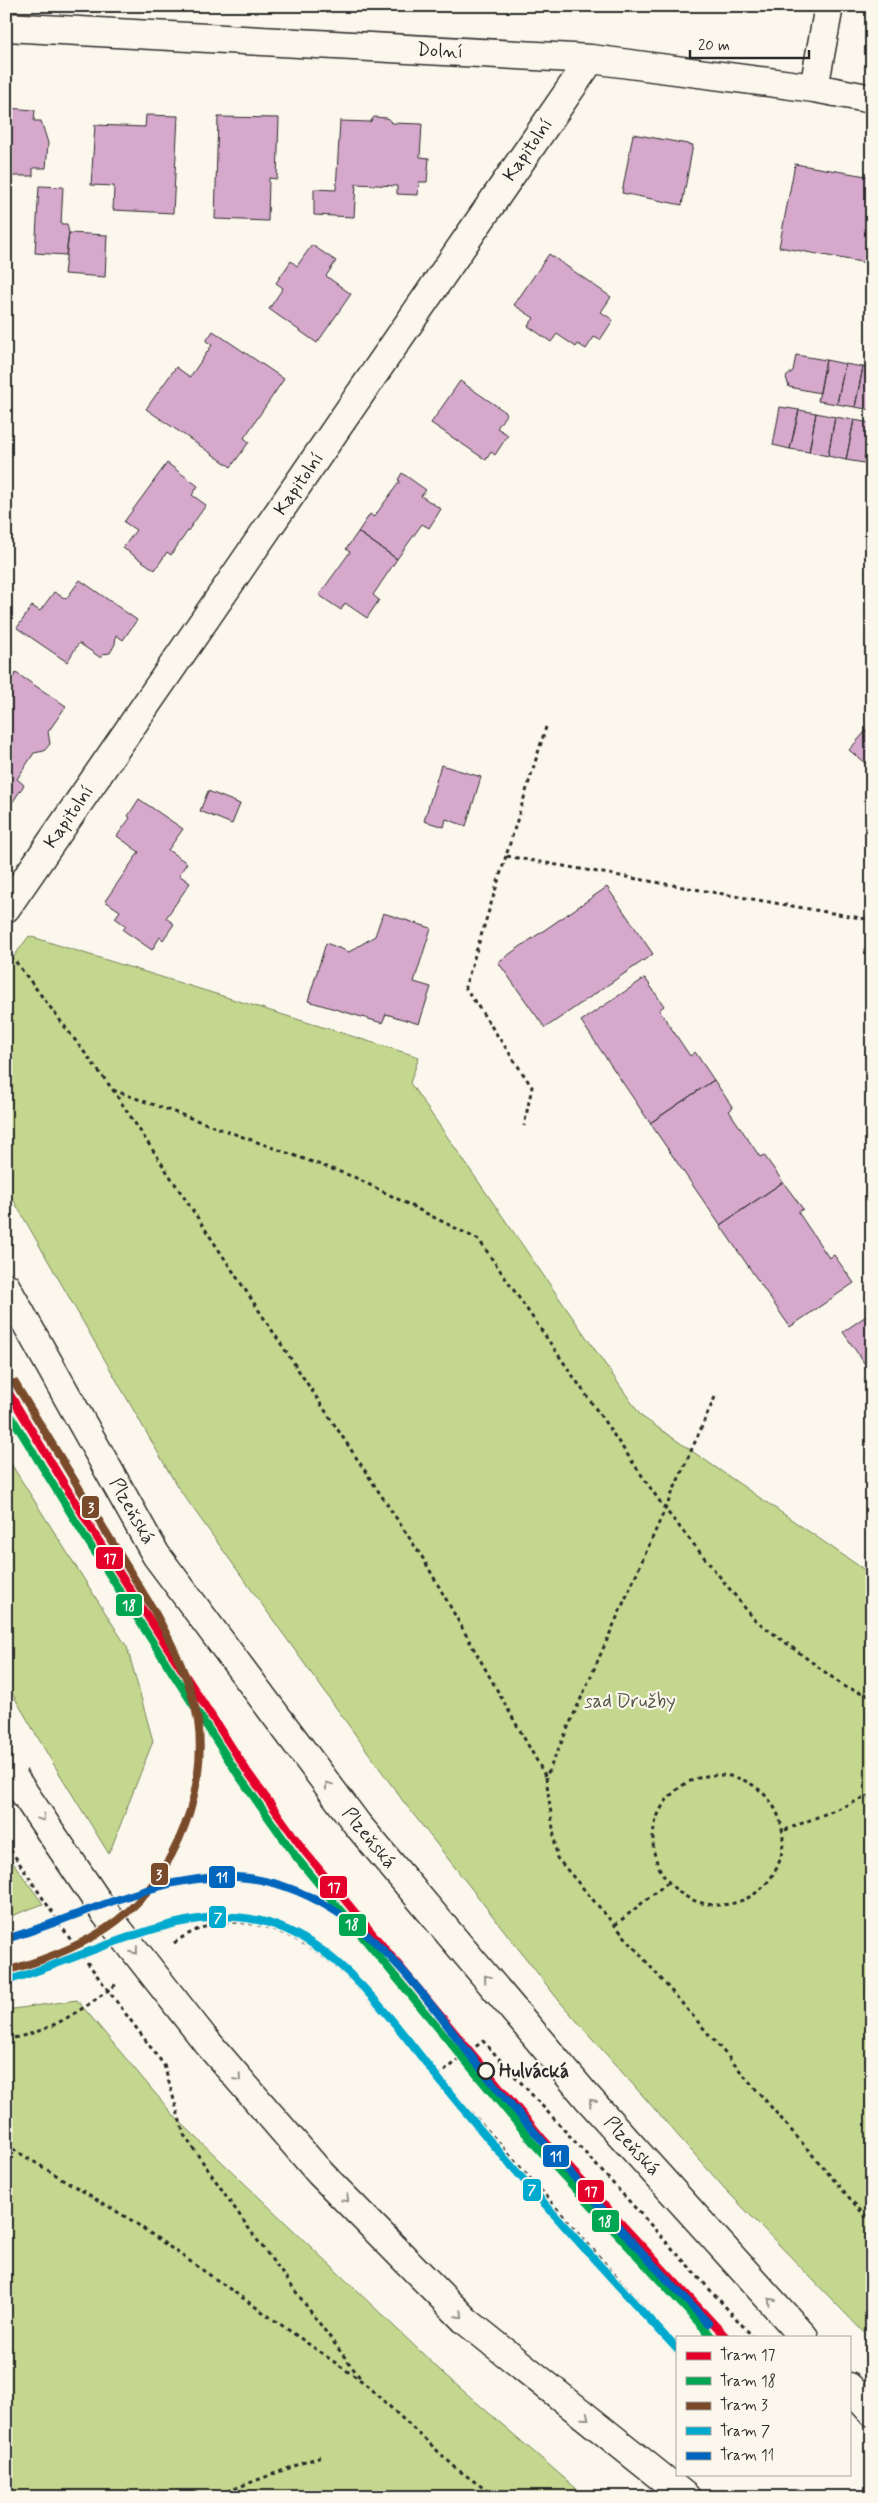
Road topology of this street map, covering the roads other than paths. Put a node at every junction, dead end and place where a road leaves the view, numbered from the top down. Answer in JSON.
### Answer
{"nodes":[{"id":1,"x":829,"y":6,"type":"edge"},
{"id":2,"x":6,"y":27,"type":"edge"},
{"id":3,"x":591,"y":59,"type":"junction"},
{"id":4,"x":814,"y":88,"type":"junction"},
{"id":5,"x":872,"y":100,"type":"edge"},
{"id":6,"x":6,"y":908,"type":"edge"},
{"id":7,"x":6,"y":1287,"type":"edge"},
{"id":8,"x":10,"y":1771,"type":"edge"},
{"id":9,"x":803,"y":2336,"type":"edge"},
{"id":10,"x":850,"y":2388,"type":"edge"},
{"id":11,"x":872,"y":2412,"type":"edge"},
{"id":12,"x":686,"y":2497,"type":"edge"}],
"edges":[{"from":1,"to":4,"type":"main road"},
{"from":2,"to":3,"type":"main road","name":"Dolní"},
{"from":3,"to":4,"type":"main road","name":"Dolní"},
{"from":3,"to":6,"type":"main road","name":"Kapitolní"},
{"from":4,"to":5,"type":"main road","name":"Dolní"},
{"from":9,"to":7,"type":"main road","name":"Plzeňská","one_way":true},
{"from":8,"to":12,"type":"main road","one_way":true,"bridge":true},
{"from":10,"to":11,"type":"main road"}]}
